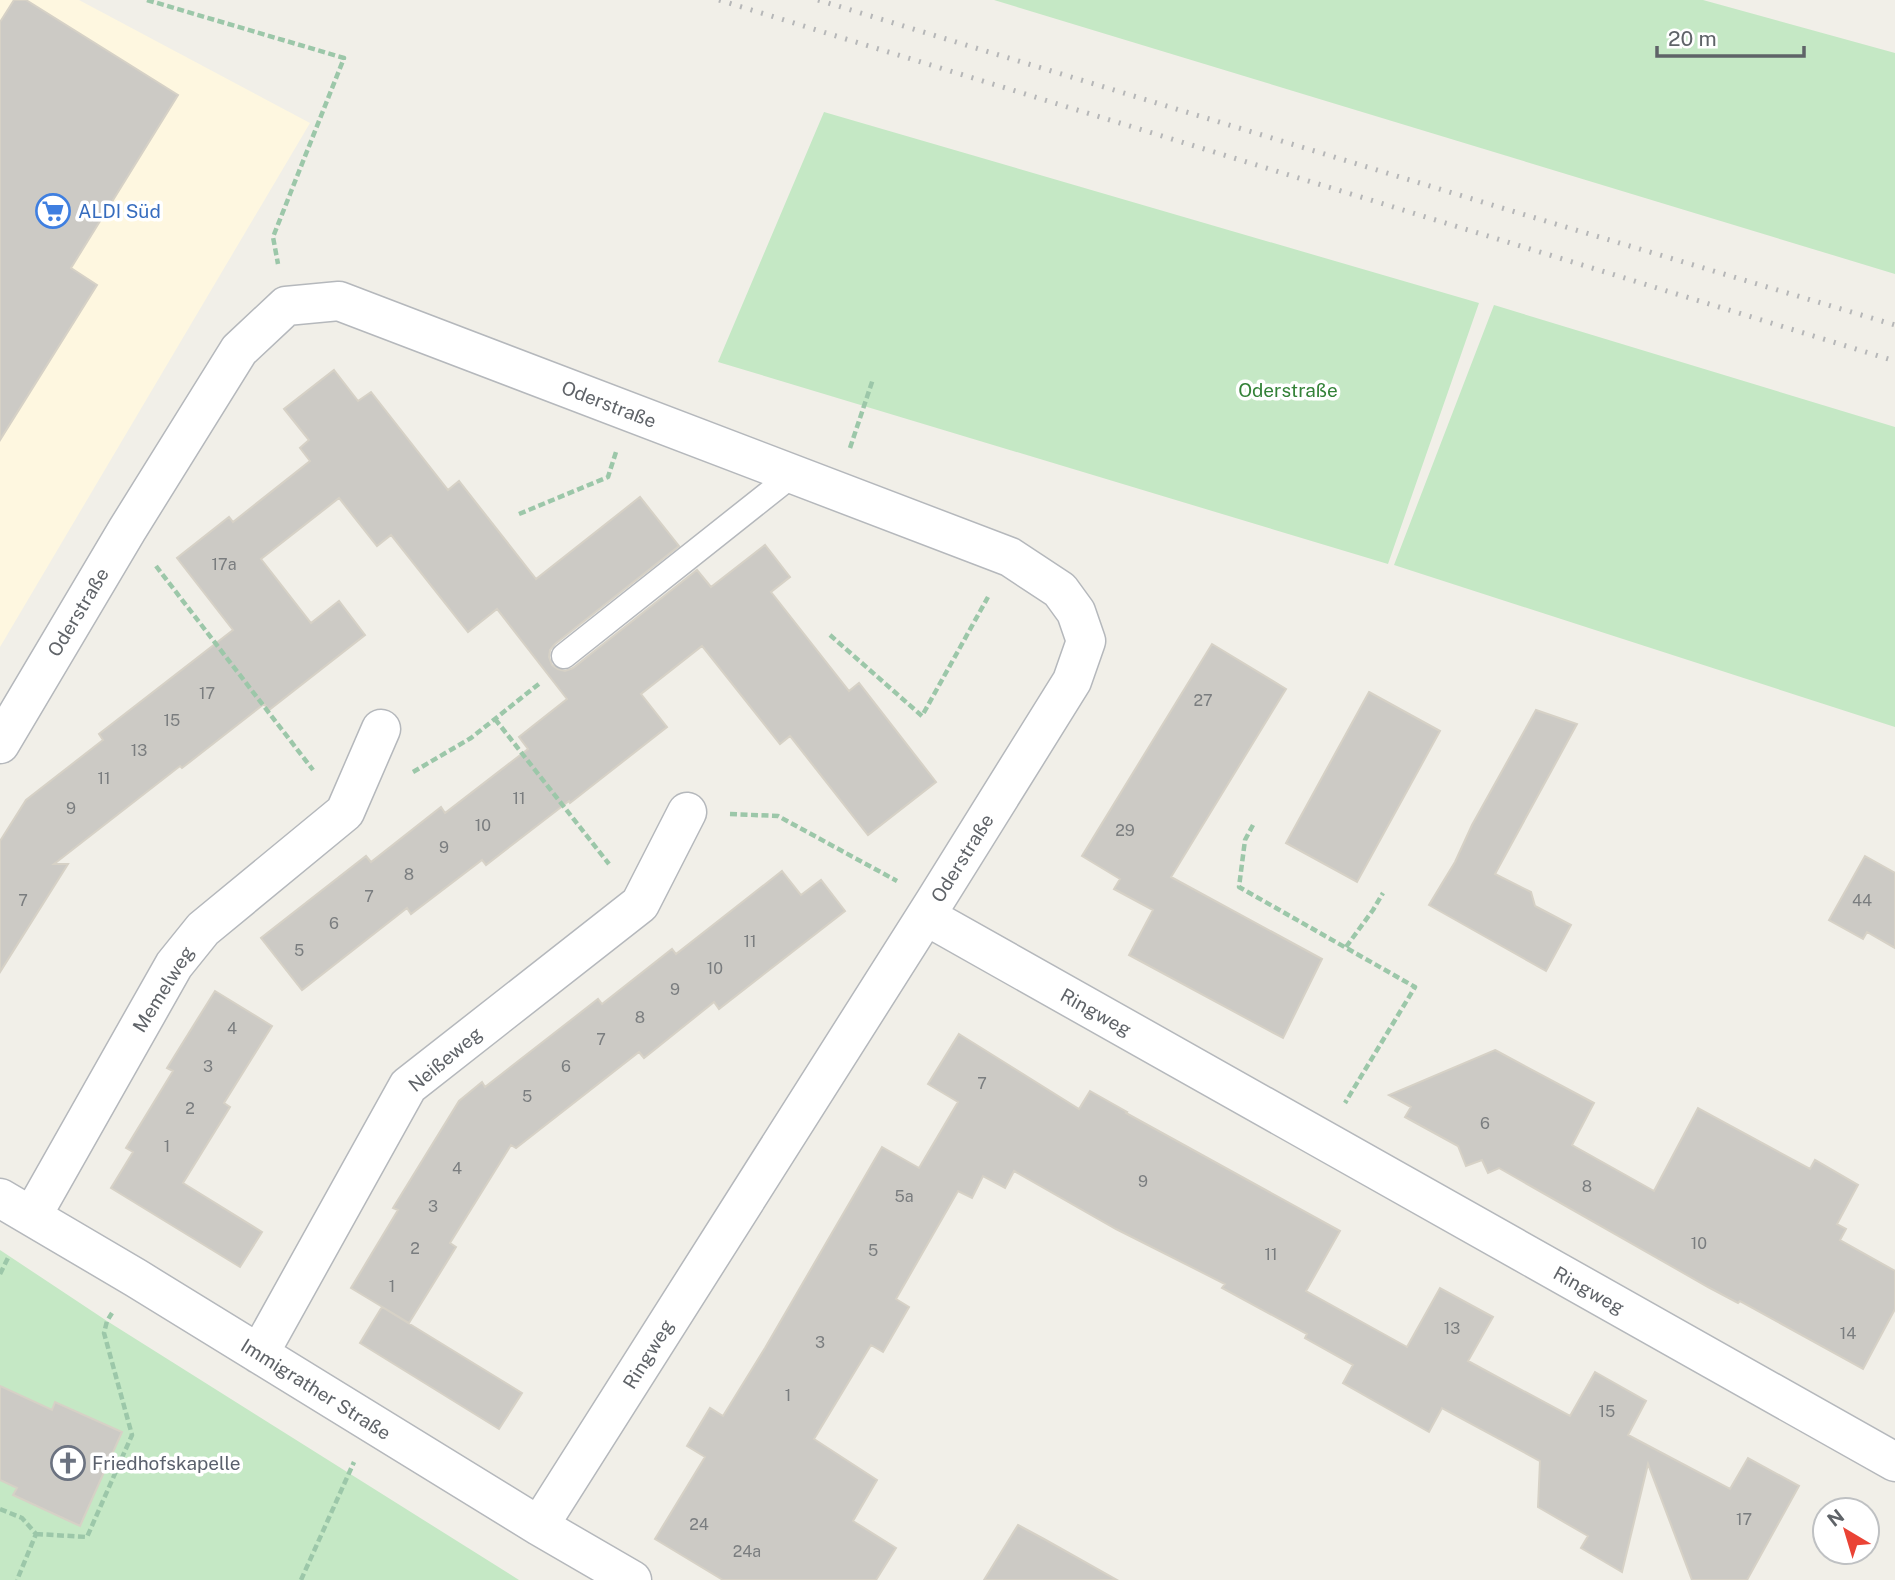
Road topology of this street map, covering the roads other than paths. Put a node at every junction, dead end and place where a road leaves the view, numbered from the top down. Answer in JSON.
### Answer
{"nodes":[{"id":1,"x":792,"y":475,"type":"junction"},
{"id":2,"x":564,"y":656,"type":"road end"},
{"id":3,"x":381,"y":729,"type":"dead end"},
{"id":4,"x":0,"y":744,"type":"edge"},
{"id":5,"x":687,"y":812,"type":"road end"},
{"id":6,"x":930,"y":909,"type":"junction"},
{"id":7,"x":16,"y":1207,"type":"edge"},
{"id":8,"x":259,"y":1354,"type":"junction"},
{"id":9,"x":1895,"y":1462,"type":"edge"},
{"id":10,"x":539,"y":1526,"type":"junction"},
{"id":11,"x":632,"y":1580,"type":"edge"}],
"edges":[{"from":1,"to":2,"type":"lane"},
{"from":1,"to":4,"type":"street","name":"Oderstraße"},
{"from":1,"to":6,"type":"street","name":"Oderstraße"},
{"from":3,"to":7,"type":"street","name":"Memelweg"},
{"from":5,"to":8,"type":"street","name":"Neißeweg"},
{"from":6,"to":9,"type":"street","name":"Ringweg"},
{"from":6,"to":10,"type":"street","name":"Ringweg"},
{"from":7,"to":8,"type":"street","name":"Immigrather Straße"},
{"from":8,"to":10,"type":"street","name":"Immigrather Straße"},
{"from":10,"to":11,"type":"street","name":"Immigrather Straße"}]}
